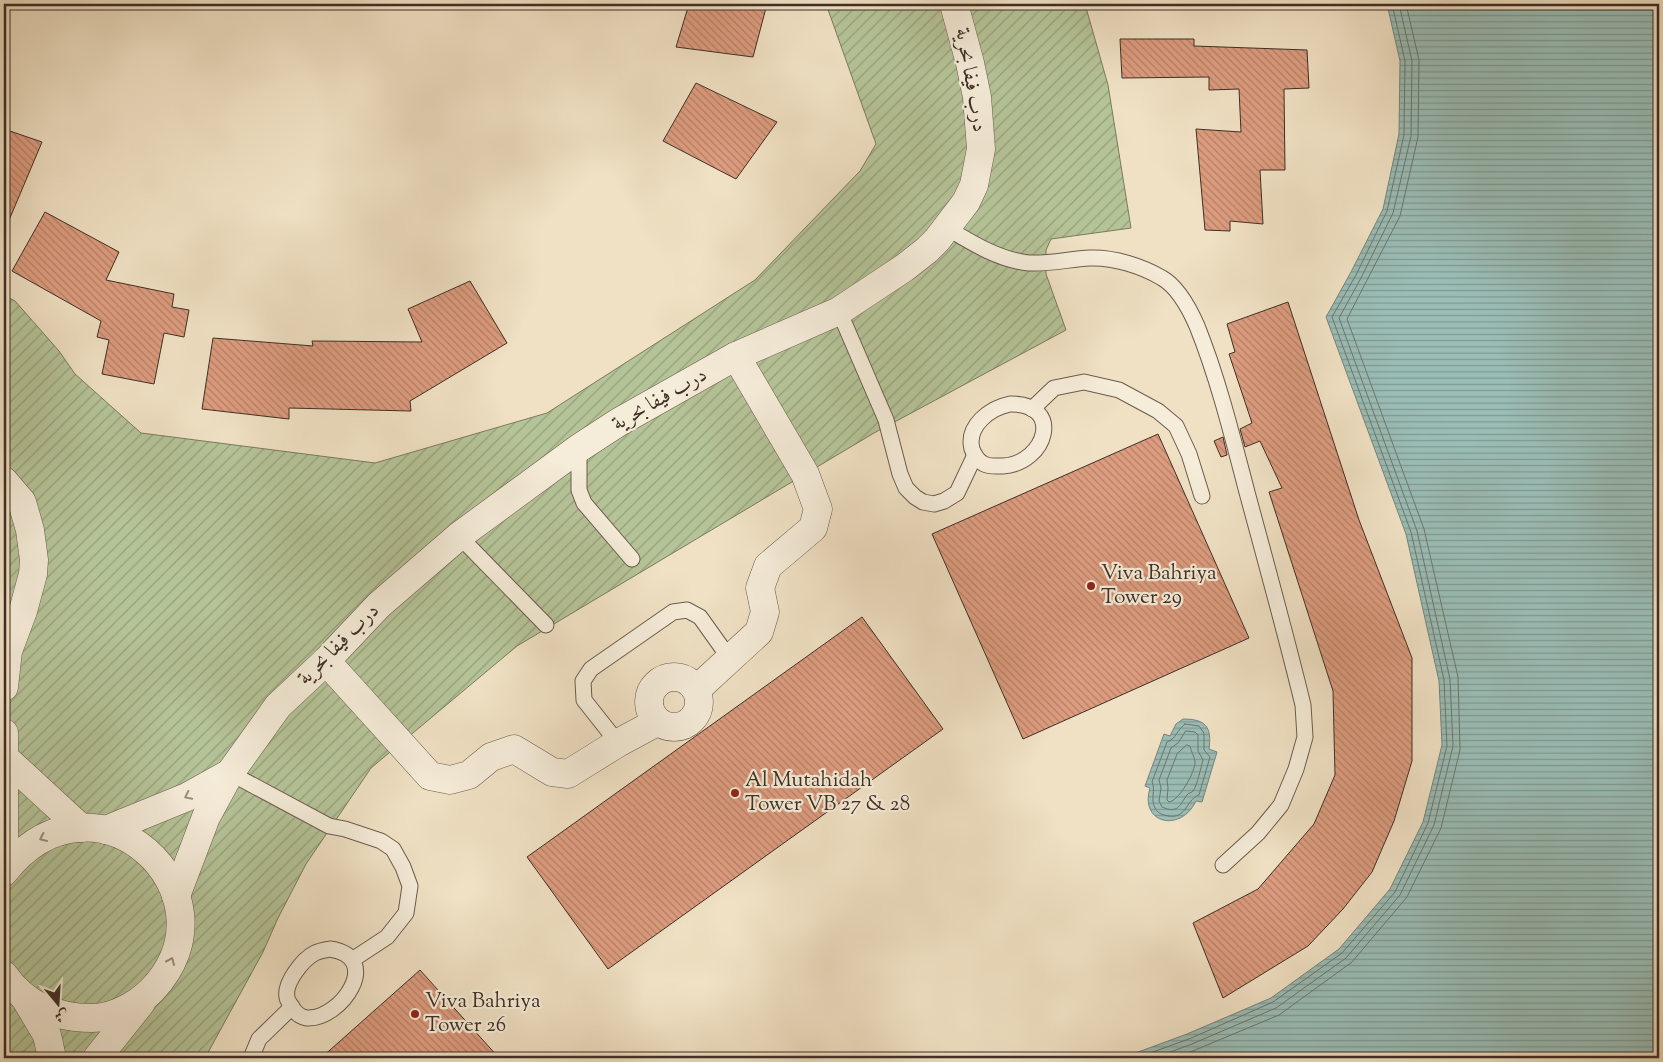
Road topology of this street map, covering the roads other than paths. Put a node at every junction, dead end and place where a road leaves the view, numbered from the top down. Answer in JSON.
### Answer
{"nodes":[{"id":1,"x":954,"y":4,"type":"edge"},
{"id":2,"x":946,"y":228,"type":"junction"},
{"id":3,"x":839,"y":311,"type":"junction"},
{"id":4,"x":736,"y":356,"type":"junction"},
{"id":5,"x":1032,"y":409,"type":"junction"},
{"id":6,"x":579,"y":448,"type":"junction"},
{"id":7,"x":975,"y":455,"type":"junction"},
{"id":8,"x":4,"y":481,"type":"edge"},
{"id":9,"x":1202,"y":496,"type":"dead end"},
{"id":10,"x":459,"y":536,"type":"junction"},
{"id":11,"x":632,"y":559,"type":"dead end"},
{"id":12,"x":546,"y":624,"type":"dead end"},
{"id":13,"x":730,"y":659,"type":"junction"},
{"id":14,"x":326,"y":661,"type":"junction"},
{"id":15,"x":4,"y":687,"type":"edge"},
{"id":16,"x":697,"y":688,"type":"junction"},
{"id":17,"x":657,"y":722,"type":"junction"},
{"id":18,"x":618,"y":743,"type":"junction"},
{"id":19,"x":4,"y":745,"type":"edge"},
{"id":20,"x":230,"y":772,"type":"junction"},
{"id":21,"x":4,"y":793,"type":"edge"},
{"id":22,"x":93,"y":829,"type":"junction"},
{"id":23,"x":4,"y":841,"type":"edge"},
{"id":24,"x":1223,"y":865,"type":"dead end"},
{"id":25,"x":4,"y":872,"type":"edge"},
{"id":26,"x":176,"y":896,"type":"junction"},
{"id":27,"x":352,"y":960,"type":"junction"},
{"id":28,"x":12,"y":986,"type":"edge"},
{"id":29,"x":147,"y":995,"type":"junction"},
{"id":30,"x":292,"y":1007,"type":"junction"},
{"id":31,"x":52,"y":1058,"type":"edge"},
{"id":32,"x":97,"y":1058,"type":"edge"},
{"id":33,"x":251,"y":1058,"type":"edge"}],
"edges":[{"from":1,"to":2,"type":"street","name":"درب فيفا بحرية"},
{"from":2,"to":3,"type":"street","name":"درب فيفا بحرية"},
{"from":2,"to":24,"type":"lane"},
{"from":3,"to":4,"type":"street","name":"درب فيفا بحرية"},
{"from":3,"to":7,"type":"lane"},
{"from":4,"to":6,"type":"street","name":"درب فيفا بحرية"},
{"from":4,"to":13,"type":"street"},
{"from":5,"to":7,"type":"lane"},
{"from":5,"to":7,"type":"lane"},
{"from":5,"to":9,"type":"lane"},
{"from":6,"to":10,"type":"street","name":"درب فيفا بحرية"},
{"from":6,"to":11,"type":"lane"},
{"from":8,"to":15,"type":"street"},
{"from":10,"to":12,"type":"lane"},
{"from":10,"to":14,"type":"street","name":"درب فيفا بحرية"},
{"from":13,"to":16,"type":"street"},
{"from":13,"to":18,"type":"lane"},
{"from":14,"to":18,"type":"street"},
{"from":14,"to":20,"type":"street","name":"درب فيفا بحرية"},
{"from":16,"to":17,"type":"street"},
{"from":16,"to":17,"type":"street"},
{"from":17,"to":18,"type":"street"},
{"from":19,"to":21,"type":"street"},
{"from":19,"to":22,"type":"street"},
{"from":20,"to":22,"type":"street","name":"درب فيفا بحرية","one_way":true},
{"from":20,"to":26,"type":"street","name":"درب فيفا بحرية"},
{"from":20,"to":27,"type":"lane"},
{"from":21,"to":23,"type":"street"},
{"from":22,"to":25,"type":"street","name":"درب فيفا بحرية","one_way":true},
{"from":22,"to":26,"type":"street"},
{"from":29,"to":26,"type":"street","one_way":true},
{"from":27,"to":30,"type":"lane"},
{"from":27,"to":30,"type":"lane"},
{"from":28,"to":29,"type":"street"},
{"from":28,"to":31,"type":"street"},
{"from":29,"to":32,"type":"street"},
{"from":30,"to":33,"type":"lane"}]}
